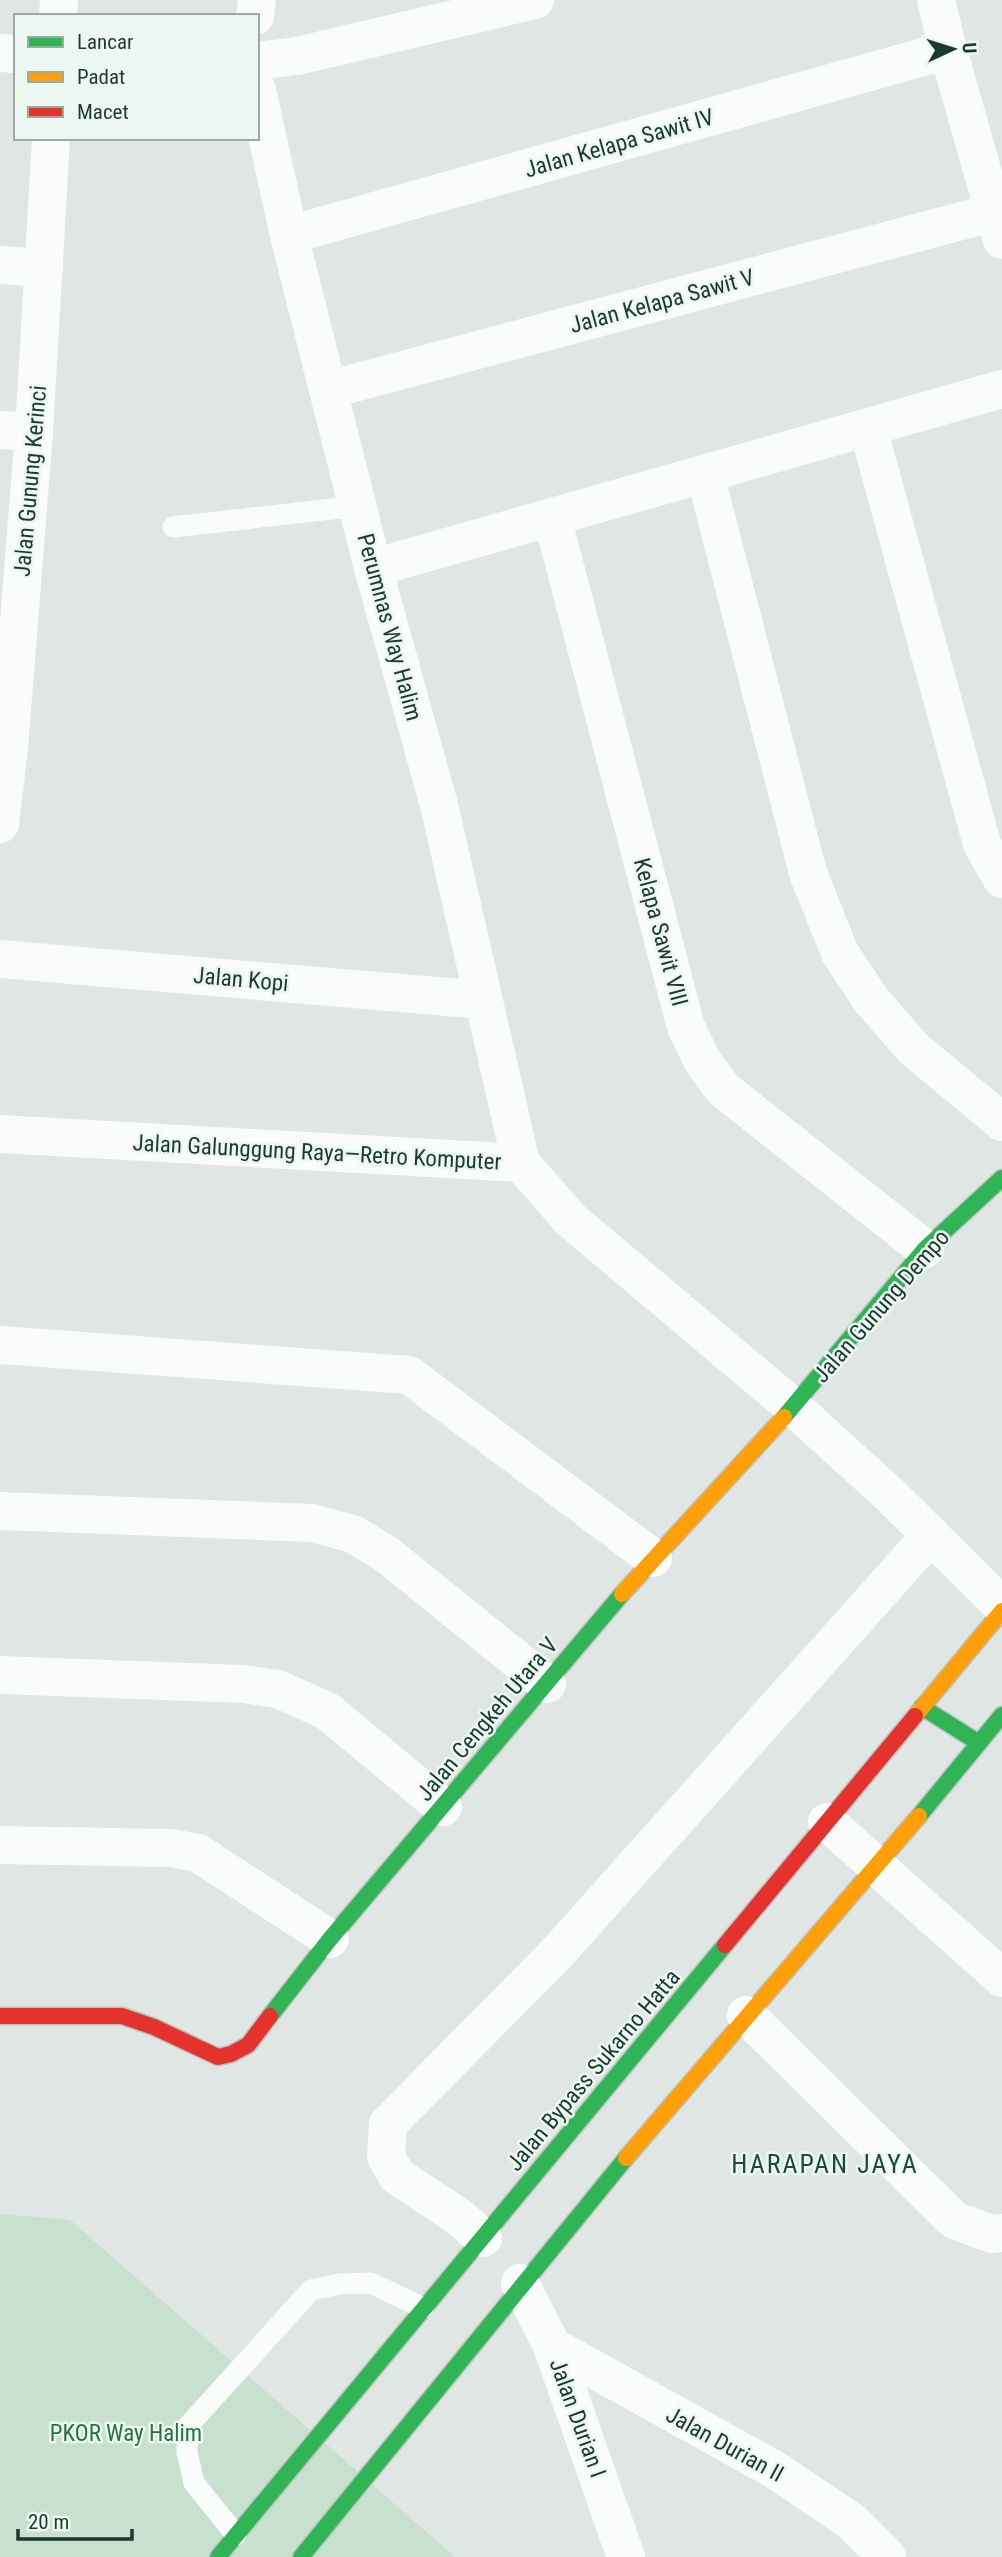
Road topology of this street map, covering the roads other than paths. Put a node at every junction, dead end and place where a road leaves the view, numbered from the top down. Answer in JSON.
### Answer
{"nodes":[{"id":1,"x":936,"y":0,"type":"edge"},
{"id":2,"x":525,"y":1,"type":"edge"},
{"id":3,"x":948,"y":50,"type":"junction"},
{"id":4,"x":259,"y":61,"type":"edge"},
{"id":5,"x":259,"y":99,"type":"edge"},
{"id":6,"x":51,"y":140,"type":"edge"},
{"id":7,"x":999,"y":226,"type":"edge"},
{"id":8,"x":289,"y":235,"type":"junction"},
{"id":9,"x":0,"y":265,"type":"edge"},
{"id":10,"x":44,"y":268,"type":"junction"},
{"id":11,"x":1002,"y":389,"type":"edge"},
{"id":12,"x":328,"y":390,"type":"junction"},
{"id":13,"x":868,"y":428,"type":"junction"},
{"id":14,"x":17,"y":431,"type":"edge"},
{"id":15,"x":705,"y":474,"type":"junction"},
{"id":16,"x":358,"y":506,"type":"junction"},
{"id":17,"x":552,"y":517,"type":"junction"},
{"id":18,"x":173,"y":527,"type":"dead end"},
{"id":19,"x":373,"y":568,"type":"junction"},
{"id":20,"x":10,"y":592,"type":"edge"},
{"id":21,"x":4,"y":748,"type":"edge"},
{"id":22,"x":0,"y":824,"type":"edge"},
{"id":23,"x":1002,"y":879,"type":"edge"},
{"id":24,"x":0,"y":959,"type":"edge"},
{"id":25,"x":483,"y":1000,"type":"junction"},
{"id":26,"x":1002,"y":1122,"type":"edge"},
{"id":27,"x":0,"y":1134,"type":"edge"},
{"id":28,"x":521,"y":1163,"type":"junction"},
{"id":29,"x":1002,"y":1178,"type":"edge"},
{"id":30,"x":925,"y":1249,"type":"junction"},
{"id":31,"x":0,"y":1345,"type":"edge"},
{"id":32,"x":793,"y":1407,"type":"junction"},
{"id":33,"x":0,"y":1511,"type":"edge"},
{"id":34,"x":931,"y":1535,"type":"junction"},
{"id":35,"x":653,"y":1558,"type":"junction"},
{"id":36,"x":1002,"y":1608,"type":"edge"},
{"id":37,"x":0,"y":1675,"type":"edge"},
{"id":38,"x":547,"y":1684,"type":"junction"},
{"id":39,"x":922,"y":1707,"type":"junction"},
{"id":40,"x":1002,"y":1715,"type":"edge"},
{"id":41,"x":979,"y":1743,"type":"junction"},
{"id":42,"x":443,"y":1807,"type":"junction"},
{"id":43,"x":827,"y":1822,"type":"junction"},
{"id":44,"x":0,"y":1845,"type":"edge"},
{"id":45,"x":877,"y":1866,"type":"junction"},
{"id":46,"x":330,"y":1940,"type":"junction"},
{"id":47,"x":1002,"y":1978,"type":"edge"},
{"id":48,"x":746,"y":2015,"type":"junction"},
{"id":49,"x":0,"y":2016,"type":"edge"},
{"id":50,"x":1002,"y":2233,"type":"edge"},
{"id":51,"x":483,"y":2238,"type":"junction"},
{"id":52,"x":520,"y":2283,"type":"junction"},
{"id":53,"x":422,"y":2308,"type":"junction"},
{"id":54,"x":552,"y":2346,"type":"junction"},
{"id":55,"x":236,"y":2535,"type":"junction"},
{"id":56,"x":218,"y":2557,"type":"edge"},
{"id":57,"x":301,"y":2557,"type":"edge"},
{"id":58,"x":626,"y":2557,"type":"edge"},
{"id":59,"x":887,"y":2557,"type":"edge"}],
"edges":[{"from":1,"to":3,"type":"street"},
{"from":2,"to":4,"type":"street"},
{"from":3,"to":7,"type":"street"},
{"from":3,"to":8,"type":"street","name":"Jalan Kelapa Sawit IV"},
{"from":5,"to":8,"type":"street","name":"Perumnas Way Halim"},
{"from":6,"to":10,"type":"street","name":"Jalan Gunung Kerinci"},
{"from":7,"to":12,"type":"street","name":"Jalan Kelapa Sawit V"},
{"from":8,"to":12,"type":"street","name":"Perumnas Way Halim"},
{"from":9,"to":10,"type":"street"},
{"from":10,"to":14,"type":"street","name":"Jalan Gunung Kerinci"},
{"from":11,"to":13,"type":"street"},
{"from":12,"to":16,"type":"street","name":"Perumnas Way Halim"},
{"from":13,"to":15,"type":"street"},
{"from":13,"to":23,"type":"street"},
{"from":14,"to":20,"type":"street","name":"Jalan Gunung Kerinci"},
{"from":15,"to":17,"type":"street"},
{"from":15,"to":26,"type":"street"},
{"from":16,"to":18,"type":"lane"},
{"from":16,"to":19,"type":"street","name":"Perumnas Way Halim"},
{"from":17,"to":19,"type":"street"},
{"from":17,"to":30,"type":"street","name":"Kelapa Sawit VIII"},
{"from":19,"to":25,"type":"street","name":"Perumnas Way Halim"},
{"from":20,"to":21,"type":"street","name":"Jalan Gunung Kerinci"},
{"from":21,"to":22,"type":"street","name":"Jalan Gunung Kerinci"},
{"from":24,"to":25,"type":"street","name":"Jalan Kopi"},
{"from":25,"to":28,"type":"street","name":"Perumnas Way Halim"},
{"from":27,"to":28,"type":"street","name":"Jalan Galunggung Raya—Retro Komputer"},
{"from":28,"to":32,"type":"street","name":"Jalan Galunggung Raya—Retro Komputer"},
{"from":29,"to":30,"type":"main road","name":"Jalan Gunung Dempo"},
{"from":30,"to":32,"type":"main road","name":"Jalan Gunung Dempo"},
{"from":31,"to":35,"type":"street"},
{"from":32,"to":34,"type":"street"},
{"from":32,"to":35,"type":"main road","name":"Jalan Cengkeh Utara V"},
{"from":33,"to":38,"type":"street"},
{"from":34,"to":36,"type":"street"},
{"from":34,"to":51,"type":"street"},
{"from":35,"to":38,"type":"main road","name":"Jalan Cengkeh Utara V"},
{"from":36,"to":39,"type":"main road","name":"Jalan Bypass Sukarno Hatta"},
{"from":37,"to":42,"type":"street"},
{"from":38,"to":42,"type":"main road","name":"Jalan Cengkeh Utara V"},
{"from":39,"to":41,"type":"main road"},
{"from":39,"to":43,"type":"main road","name":"Jalan Bypass Sukarno Hatta"},
{"from":40,"to":41,"type":"main road"},
{"from":41,"to":45,"type":"main road"},
{"from":42,"to":46,"type":"main road","name":"Jalan Cengkeh Utara V"},
{"from":43,"to":45,"type":"street"},
{"from":43,"to":51,"type":"main road","name":"Jalan Bypass Sukarno Hatta"},
{"from":44,"to":46,"type":"street"},
{"from":45,"to":47,"type":"street"},
{"from":45,"to":48,"type":"main road"},
{"from":46,"to":49,"type":"main road","name":"Jalan Cengkeh Utara V"},
{"from":48,"to":50,"type":"street"},
{"from":48,"to":52,"type":"main road"},
{"from":51,"to":53,"type":"main road","name":"Jalan Bypass Sukarno Hatta"},
{"from":52,"to":54,"type":"street","name":"Jalan Durian I"},
{"from":52,"to":57,"type":"main road"},
{"from":53,"to":55,"type":"main road","name":"Jalan Bypass Sukarno Hatta"},
{"from":53,"to":55,"type":"lane"},
{"from":54,"to":58,"type":"street","name":"Jalan Durian I"},
{"from":54,"to":59,"type":"street","name":"Jalan Durian II"},
{"from":55,"to":56,"type":"main road","name":"Jalan Bypass Sukarno Hatta"}]}
